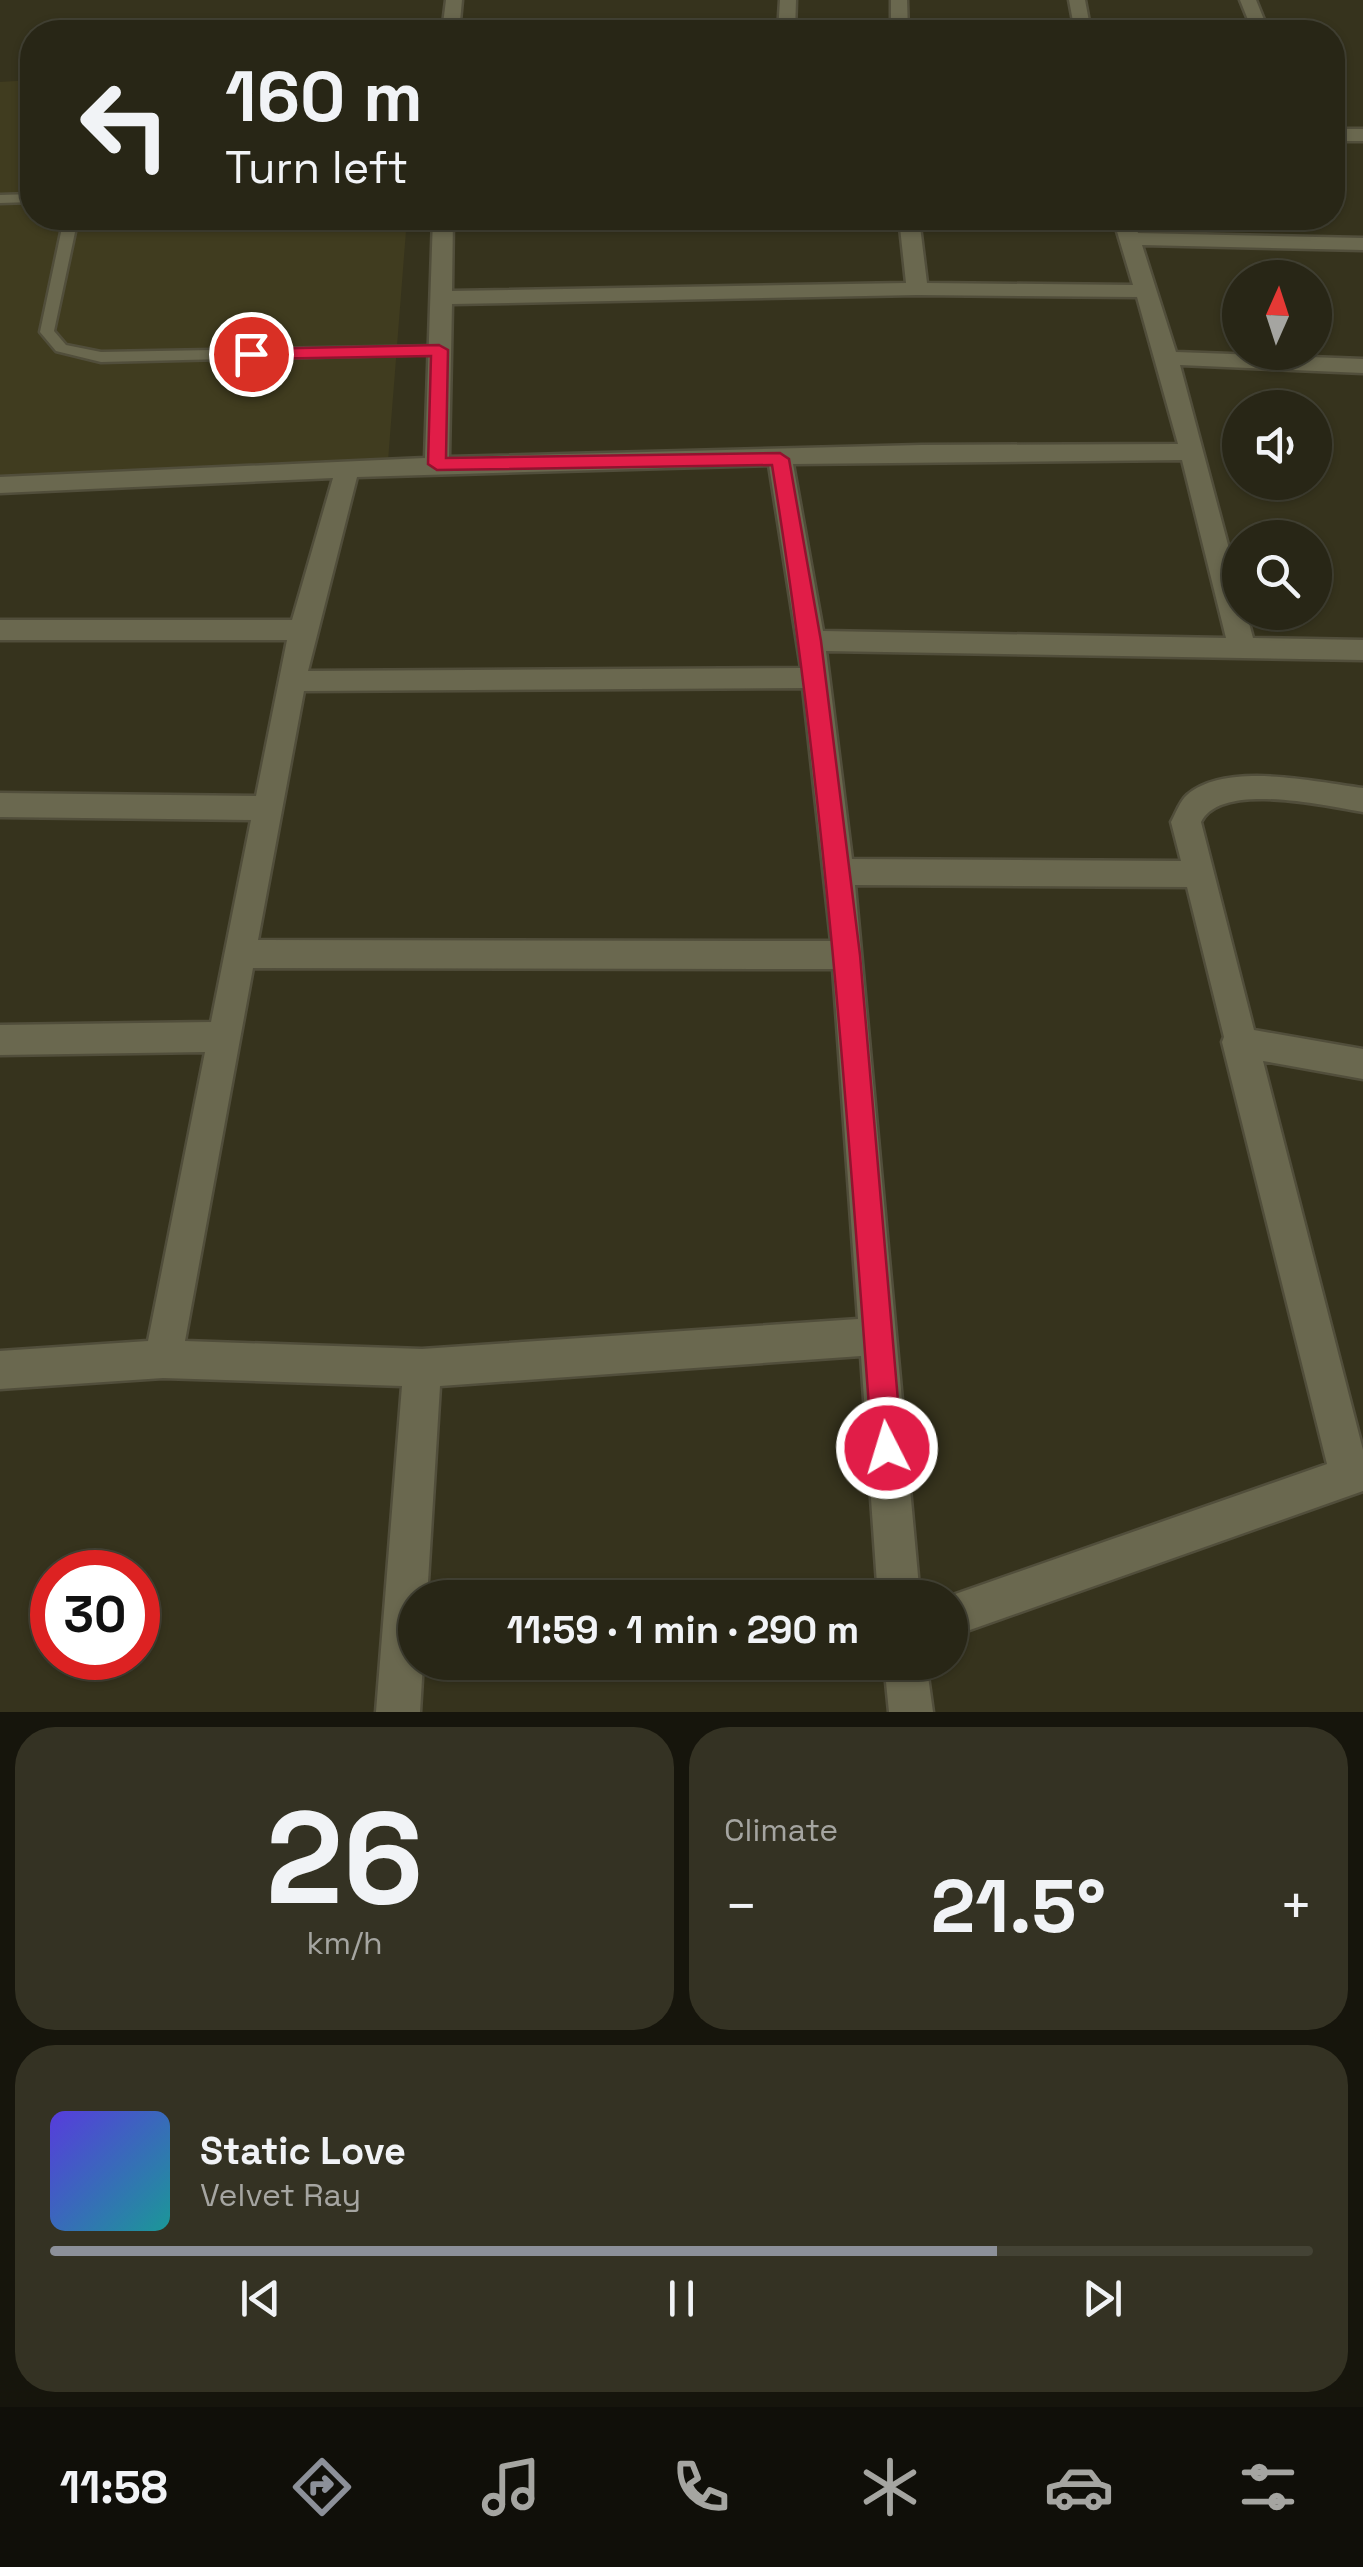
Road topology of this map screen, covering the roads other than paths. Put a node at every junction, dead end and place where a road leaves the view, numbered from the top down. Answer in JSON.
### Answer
{"nodes":[{"id":1,"x":68,"y":230,"type":"edge"},
{"id":2,"x":443,"y":230,"type":"edge"},
{"id":3,"x":910,"y":230,"type":"edge"},
{"id":4,"x":1127,"y":230,"type":"edge"},
{"id":5,"x":1156,"y":230,"type":"edge"},
{"id":6,"x":1363,"y":244,"type":"edge"},
{"id":7,"x":916,"y":289,"type":"junction"},
{"id":8,"x":1144,"y":291,"type":"junction"},
{"id":9,"x":440,"y":298,"type":"junction"},
{"id":10,"x":439,"y":350,"type":"junction"},
{"id":11,"x":1166,"y":358,"type":"junction"},
{"id":12,"x":1363,"y":366,"type":"edge"},
{"id":13,"x":1189,"y":452,"type":"junction"},
{"id":14,"x":780,"y":459,"type":"junction"},
{"id":15,"x":437,"y":464,"type":"junction"},
{"id":16,"x":347,"y":469,"type":"junction"},
{"id":17,"x":0,"y":485,"type":"edge"},
{"id":18,"x":0,"y":630,"type":"edge"},
{"id":19,"x":302,"y":630,"type":"junction"},
{"id":20,"x":811,"y":641,"type":"junction"},
{"id":21,"x":1242,"y":647,"type":"junction"},
{"id":22,"x":1363,"y":650,"type":"edge"},
{"id":23,"x":816,"y":678,"type":"junction"},
{"id":24,"x":293,"y":681,"type":"junction"},
{"id":25,"x":1363,"y":800,"type":"edge"},
{"id":26,"x":0,"y":806,"type":"edge"},
{"id":27,"x":269,"y":808,"type":"junction"},
{"id":28,"x":838,"y":872,"type":"junction"},
{"id":29,"x":1198,"y":874,"type":"junction"},
{"id":30,"x":242,"y":954,"type":"junction"},
{"id":31,"x":848,"y":955,"type":"junction"},
{"id":32,"x":226,"y":1037,"type":"junction"},
{"id":33,"x":0,"y":1040,"type":"edge"},
{"id":34,"x":1238,"y":1042,"type":"junction"},
{"id":35,"x":1363,"y":1064,"type":"edge"},
{"id":36,"x":878,"y":1336,"type":"junction"},
{"id":37,"x":162,"y":1359,"type":"junction"},
{"id":38,"x":422,"y":1368,"type":"junction"},
{"id":39,"x":0,"y":1370,"type":"edge"},
{"id":40,"x":1356,"y":1474,"type":"edge"},
{"id":41,"x":898,"y":1580,"type":"edge"},
{"id":42,"x":968,"y":1610,"type":"edge"},
{"id":43,"x":907,"y":1680,"type":"edge"},
{"id":44,"x":398,"y":1712,"type":"edge"},
{"id":45,"x":911,"y":1712,"type":"edge"}],
"edges":[{"from":1,"to":10,"type":"lane"},
{"from":2,"to":9,"type":"street"},
{"from":3,"to":7,"type":"street"},
{"from":4,"to":8,"type":"street"},
{"from":5,"to":6,"type":"street"},
{"from":7,"to":8,"type":"street"},
{"from":7,"to":9,"type":"street"},
{"from":8,"to":11,"type":"street"},
{"from":9,"to":10,"type":"street"},
{"from":10,"to":15,"type":"street"},
{"from":11,"to":12,"type":"street"},
{"from":11,"to":13,"type":"street"},
{"from":13,"to":14,"type":"street"},
{"from":13,"to":21,"type":"street"},
{"from":14,"to":15,"type":"street"},
{"from":14,"to":20,"type":"street"},
{"from":15,"to":16,"type":"street"},
{"from":16,"to":17,"type":"street"},
{"from":16,"to":19,"type":"street"},
{"from":18,"to":19,"type":"street"},
{"from":19,"to":24,"type":"street"},
{"from":20,"to":21,"type":"street"},
{"from":20,"to":23,"type":"street"},
{"from":21,"to":22,"type":"street"},
{"from":23,"to":24,"type":"street"},
{"from":23,"to":28,"type":"street"},
{"from":24,"to":27,"type":"street"},
{"from":25,"to":29,"type":"street"},
{"from":26,"to":27,"type":"street"},
{"from":27,"to":30,"type":"street"},
{"from":28,"to":29,"type":"street"},
{"from":28,"to":31,"type":"street"},
{"from":29,"to":34,"type":"street"},
{"from":30,"to":31,"type":"street"},
{"from":30,"to":32,"type":"street"},
{"from":31,"to":36,"type":"street"},
{"from":32,"to":33,"type":"street"},
{"from":32,"to":37,"type":"street"},
{"from":34,"to":35,"type":"street"},
{"from":34,"to":40,"type":"street"},
{"from":36,"to":38,"type":"street"},
{"from":36,"to":41,"type":"street"},
{"from":37,"to":38,"type":"street"},
{"from":37,"to":39,"type":"street"},
{"from":38,"to":44,"type":"street"},
{"from":40,"to":42,"type":"street"},
{"from":43,"to":45,"type":"street"}]}
